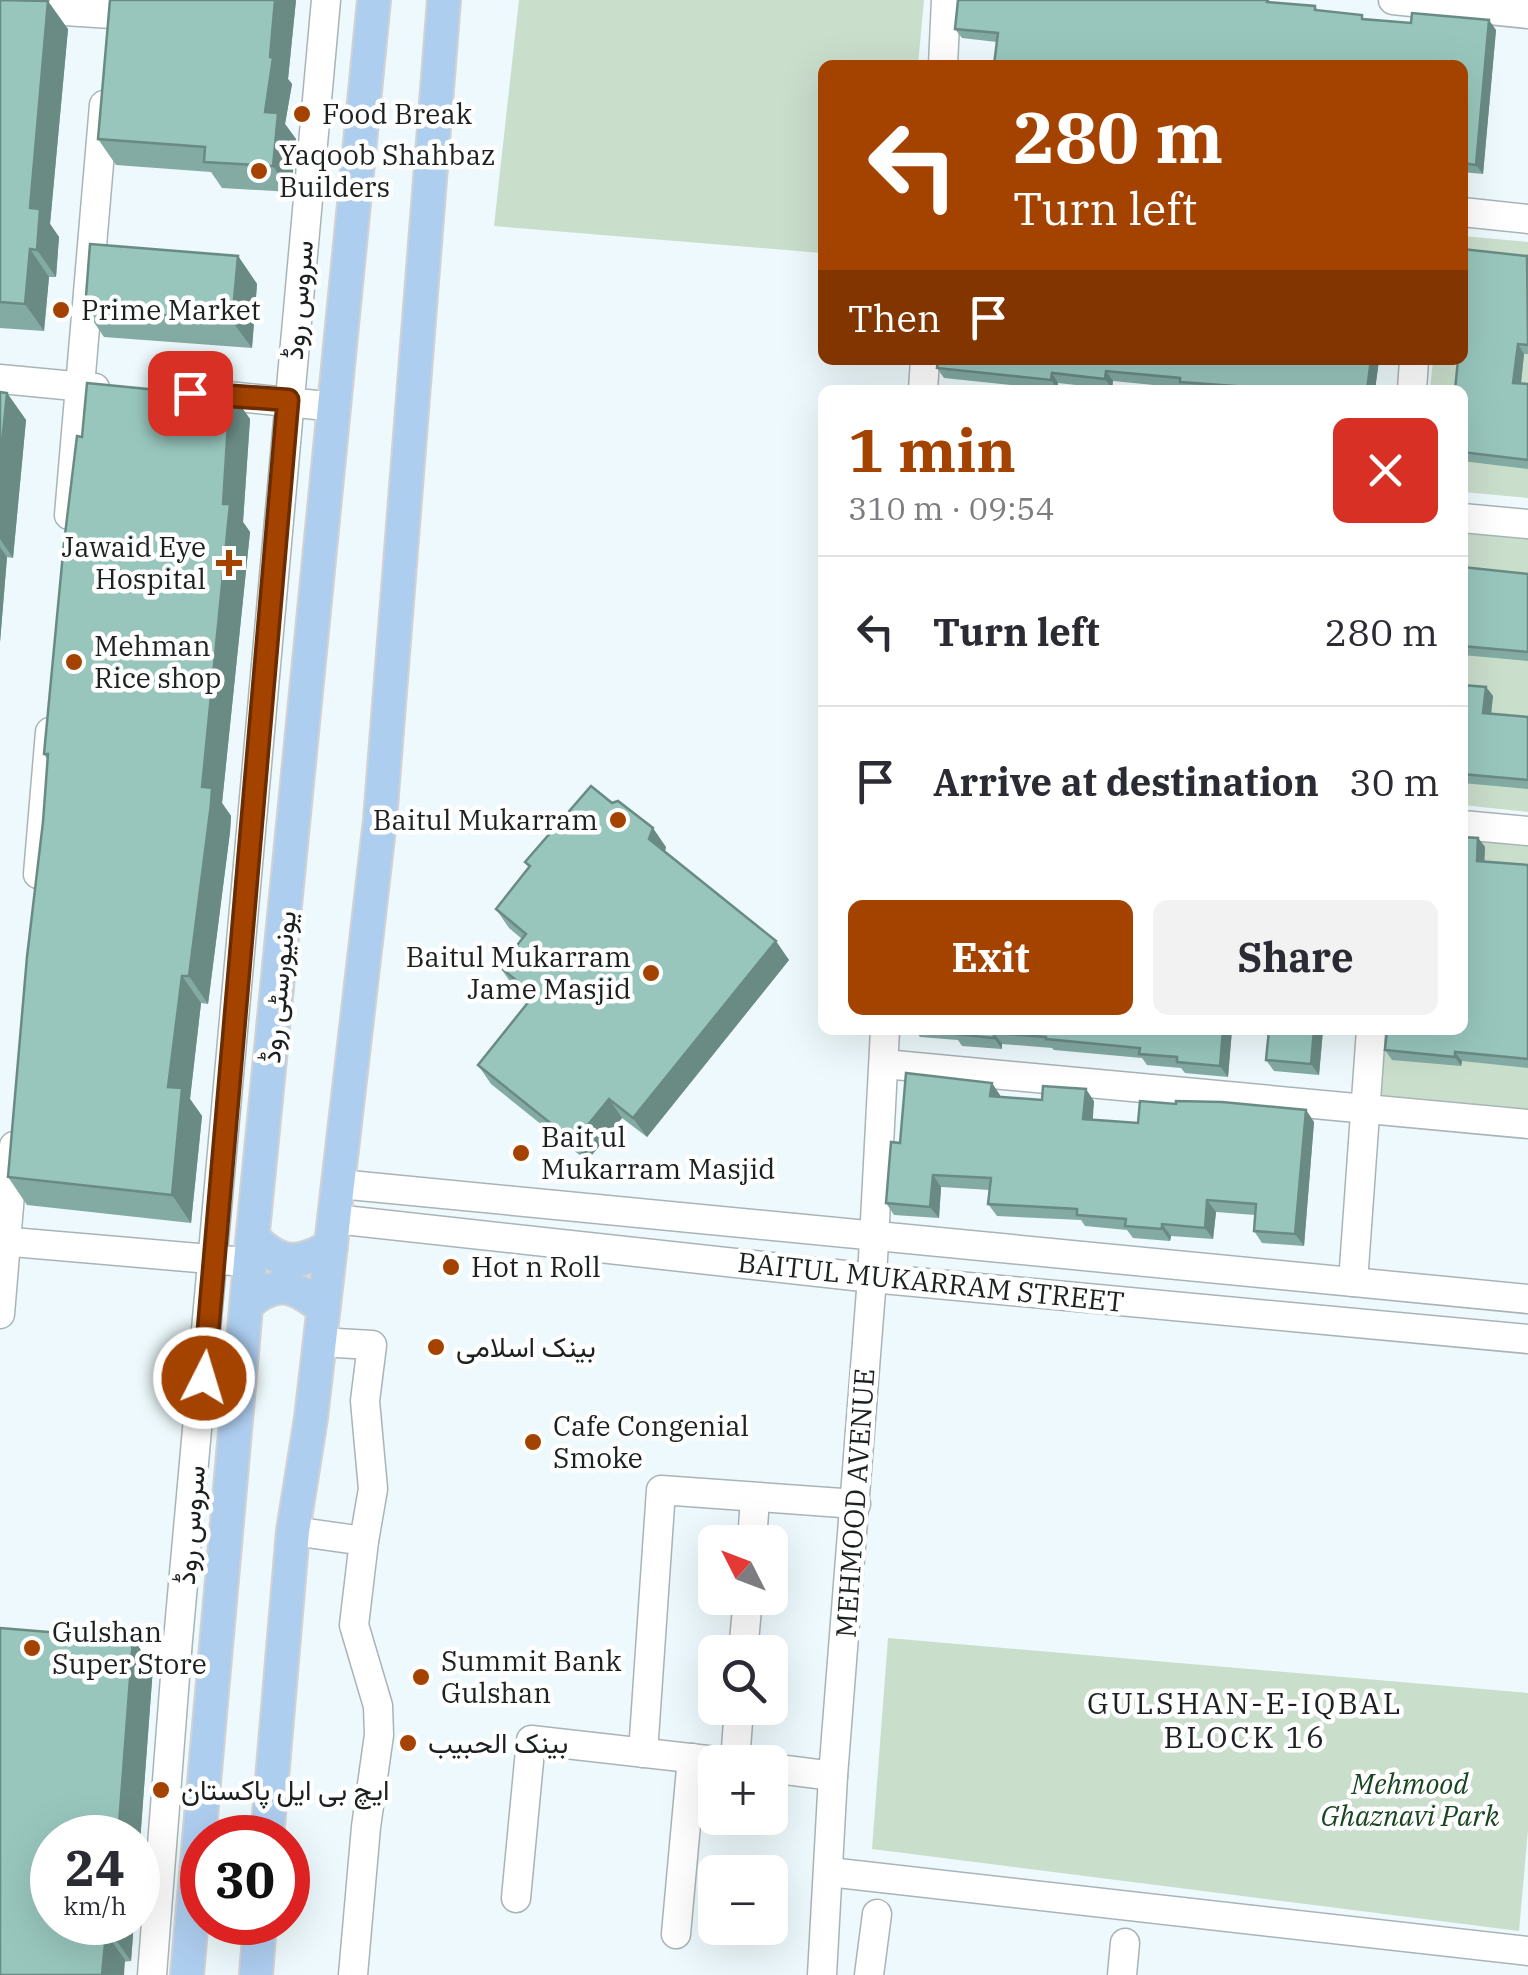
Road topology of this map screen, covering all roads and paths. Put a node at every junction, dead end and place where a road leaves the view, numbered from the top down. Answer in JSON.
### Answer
{"nodes":[{"id":1,"x":326,"y":0,"type":"edge"},
{"id":2,"x":374,"y":0,"type":"edge"},
{"id":3,"x":444,"y":0,"type":"edge"},
{"id":4,"x":946,"y":0,"type":"edge"},
{"id":5,"x":1393,"y":0,"type":"edge"},
{"id":6,"x":0,"y":7,"type":"edge"},
{"id":7,"x":1528,"y":14,"type":"edge"},
{"id":8,"x":111,"y":16,"type":"edge"},
{"id":9,"x":943,"y":60,"type":"edge"},
{"id":10,"x":106,"y":73,"type":"edge"},
{"id":11,"x":1468,"y":213,"type":"edge"},
{"id":12,"x":1528,"y":219,"type":"edge"},
{"id":13,"x":0,"y":378,"type":"edge"},
{"id":14,"x":80,"y":387,"type":"junction"},
{"id":15,"x":116,"y":389,"type":"edge"},
{"id":16,"x":172,"y":392,"type":"edge"},
{"id":17,"x":288,"y":400,"type":"junction"},
{"id":18,"x":336,"y":407,"type":"junction"},
{"id":19,"x":1468,"y":519,"type":"edge"},
{"id":20,"x":1528,"y":524,"type":"edge"},
{"id":21,"x":66,"y":546,"type":"edge"},
{"id":22,"x":52,"y":705,"type":"edge"},
{"id":23,"x":1468,"y":826,"type":"edge"},
{"id":24,"x":1528,"y":831,"type":"edge"},
{"id":25,"x":35,"y":904,"type":"edge"},
{"id":26,"x":886,"y":1035,"type":"edge"},
{"id":27,"x":1371,"y":1035,"type":"edge"},
{"id":28,"x":884,"y":1064,"type":"junction"},
{"id":29,"x":1366,"y":1108,"type":"junction"},
{"id":30,"x":16,"y":1122,"type":"edge"},
{"id":31,"x":1528,"y":1124,"type":"edge"},
{"id":32,"x":339,"y":1184,"type":"junction"},
{"id":33,"x":333,"y":1233,"type":"junction"},
{"id":34,"x":874,"y":1236,"type":"junction"},
{"id":35,"x":3,"y":1241,"type":"edge"},
{"id":36,"x":251,"y":1250,"type":"junction"},
{"id":37,"x":214,"y":1259,"type":"junction"},
{"id":38,"x":872,"y":1278,"type":"junction"},
{"id":39,"x":1354,"y":1282,"type":"junction"},
{"id":40,"x":1528,"y":1300,"type":"edge"},
{"id":41,"x":247,"y":1304,"type":"junction"},
{"id":42,"x":324,"y":1308,"type":"junction"},
{"id":43,"x":0,"y":1314,"type":"edge"},
{"id":44,"x":1528,"y":1340,"type":"edge"},
{"id":45,"x":319,"y":1342,"type":"junction"},
{"id":46,"x":755,"y":1498,"type":"junction"},
{"id":47,"x":856,"y":1504,"type":"junction"},
{"id":48,"x":753,"y":1525,"type":"edge"},
{"id":49,"x":293,"y":1532,"type":"junction"},
{"id":50,"x":364,"y":1541,"type":"junction"},
{"id":51,"x":185,"y":1575,"type":"junction"},
{"id":52,"x":221,"y":1577,"type":"junction"},
{"id":53,"x":78,"y":1641,"type":"edge"},
{"id":54,"x":177,"y":1652,"type":"junction"},
{"id":55,"x":643,"y":1752,"type":"junction"},
{"id":56,"x":692,"y":1758,"type":"junction"},
{"id":57,"x":698,"y":1759,"type":"edge"},
{"id":58,"x":788,"y":1770,"type":"edge"},
{"id":59,"x":832,"y":1776,"type":"junction"},
{"id":60,"x":270,"y":1815,"type":"edge"},
{"id":61,"x":829,"y":1872,"type":"junction"},
{"id":62,"x":516,"y":1898,"type":"dead end"},
{"id":63,"x":877,"y":1914,"type":"dead end"},
{"id":64,"x":676,"y":1934,"type":"dead end"},
{"id":65,"x":1126,"y":1942,"type":"dead end"},
{"id":66,"x":258,"y":1945,"type":"edge"},
{"id":67,"x":1528,"y":1950,"type":"edge"},
{"id":68,"x":152,"y":1975,"type":"edge"},
{"id":69,"x":188,"y":1975,"type":"edge"},
{"id":70,"x":256,"y":1975,"type":"edge"},
{"id":71,"x":354,"y":1975,"type":"edge"},
{"id":72,"x":822,"y":1975,"type":"edge"},
{"id":73,"x":870,"y":1975,"type":"edge"},
{"id":74,"x":1122,"y":1975,"type":"edge"}],
"edges":[{"from":1,"to":17,"type":"street","name":"سروس روڈ"},
{"from":2,"to":18,"type":"main road","name":"یونیورسٹی روڈ"},
{"from":3,"to":32,"type":"main road"},
{"from":4,"to":9,"type":"street"},
{"from":5,"to":7,"type":"street"},
{"from":6,"to":8,"type":"street"},
{"from":10,"to":14,"type":"street"},
{"from":11,"to":12,"type":"street"},
{"from":13,"to":14,"type":"street"},
{"from":14,"to":15,"type":"street"},
{"from":14,"to":21,"type":"street"},
{"from":16,"to":17,"type":"street"},
{"from":17,"to":18,"type":"street"},
{"from":17,"to":37,"type":"street","name":"سروس روڈ"},
{"from":18,"to":36,"type":"main road","name":"یونیورسٹی روڈ"},
{"from":19,"to":20,"type":"street"},
{"from":22,"to":25,"type":"street"},
{"from":23,"to":24,"type":"street"},
{"from":26,"to":28,"type":"street","name":"MEHMOOD AVENUE"},
{"from":27,"to":29,"type":"street"},
{"from":28,"to":29,"type":"street"},
{"from":28,"to":34,"type":"street","name":"MEHMOOD AVENUE"},
{"from":29,"to":31,"type":"street"},
{"from":29,"to":39,"type":"street"},
{"from":30,"to":35,"type":"street"},
{"from":32,"to":33,"type":"main road"},
{"from":32,"to":34,"type":"street","name":"BAITUL MUKARRAM STREET"},
{"from":33,"to":36,"type":"main road"},
{"from":33,"to":38,"type":"street","name":"BAITUL MUKARRAM STREET"},
{"from":33,"to":42,"type":"main road"},
{"from":34,"to":38,"type":"street","name":"MEHMOOD AVENUE"},
{"from":34,"to":39,"type":"street","name":"BAITUL MUKARRAM STREET"},
{"from":35,"to":37,"type":"street"},
{"from":35,"to":43,"type":"street"},
{"from":36,"to":37,"type":"street"},
{"from":36,"to":41,"type":"main road","name":"یونیورسٹی روڈ"},
{"from":37,"to":51,"type":"street","name":"سروس روڈ"},
{"from":38,"to":44,"type":"street","name":"BAITUL MUKARRAM STREET"},
{"from":38,"to":47,"type":"street","name":"MEHMOOD AVENUE"},
{"from":39,"to":40,"type":"street","name":"BAITUL MUKARRAM STREET"},
{"from":41,"to":42,"type":"main road"},
{"from":41,"to":52,"type":"main road","name":"یونیورسٹی روڈ"},
{"from":42,"to":45,"type":"main road"},
{"from":45,"to":49,"type":"main road"},
{"from":45,"to":50,"type":"street"},
{"from":46,"to":47,"type":"street"},
{"from":46,"to":48,"type":"street"},
{"from":46,"to":55,"type":"street"},
{"from":47,"to":59,"type":"street","name":"MEHMOOD AVENUE"},
{"from":49,"to":50,"type":"street"},
{"from":49,"to":60,"type":"main road"},
{"from":50,"to":71,"type":"street"},
{"from":51,"to":52,"type":"street"},
{"from":51,"to":54,"type":"street","name":"سروس روڈ"},
{"from":52,"to":69,"type":"main road","name":"یونیورسٹی روڈ"},
{"from":53,"to":54,"type":"street"},
{"from":54,"to":68,"type":"street","name":"سروس روڈ"},
{"from":55,"to":56,"type":"street"},
{"from":55,"to":62,"type":"street"},
{"from":56,"to":57,"type":"street"},
{"from":56,"to":64,"type":"street"},
{"from":58,"to":59,"type":"street"},
{"from":59,"to":61,"type":"street","name":"MEHMOOD AVENUE"},
{"from":61,"to":67,"type":"street"},
{"from":61,"to":72,"type":"street","name":"MEHMOOD AVENUE"},
{"from":63,"to":73,"type":"street"},
{"from":65,"to":74,"type":"street"},
{"from":66,"to":70,"type":"main road"}]}
